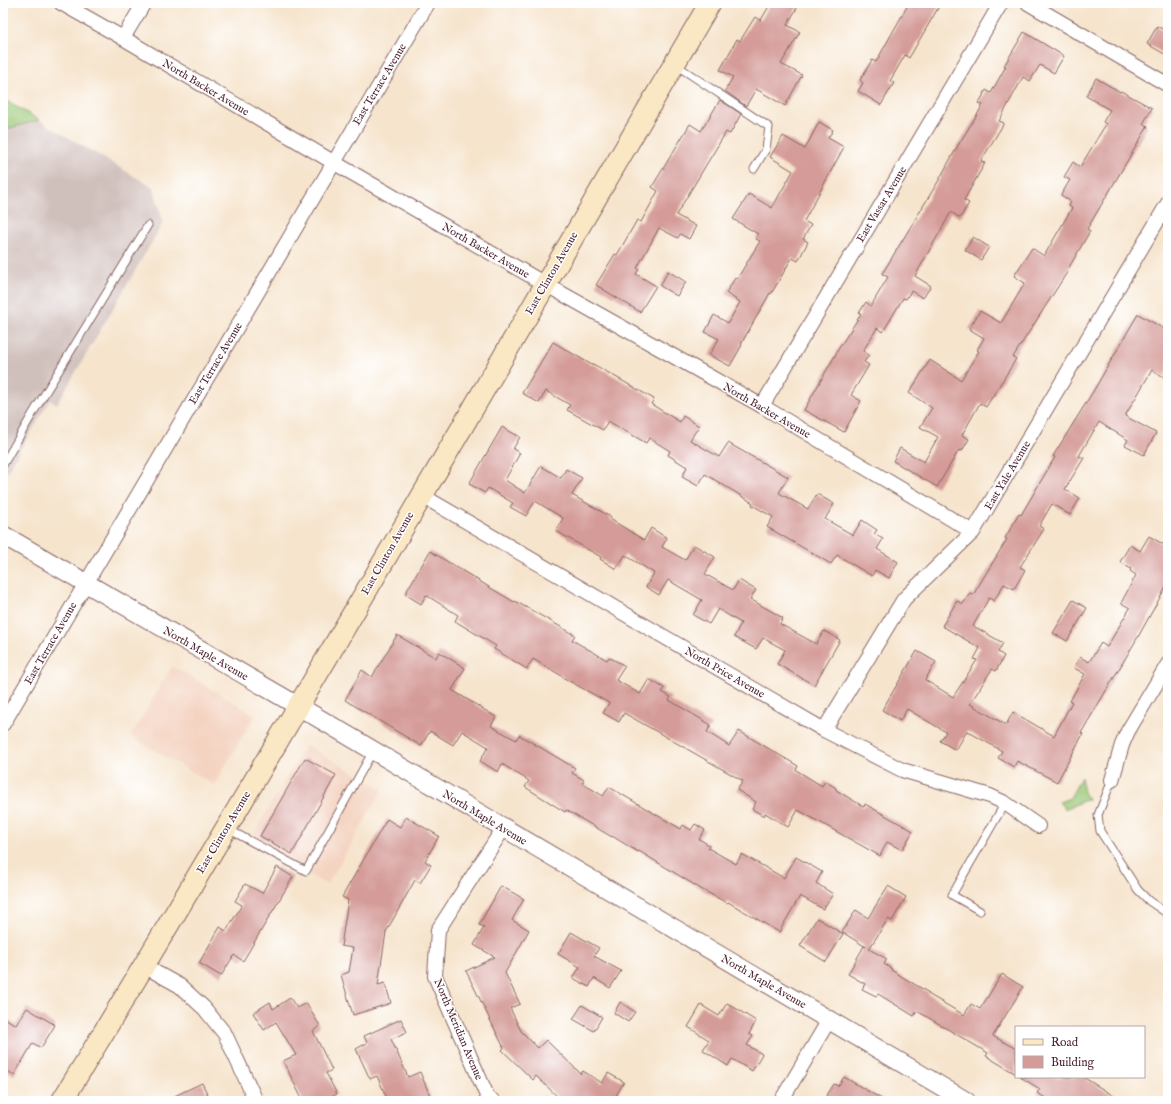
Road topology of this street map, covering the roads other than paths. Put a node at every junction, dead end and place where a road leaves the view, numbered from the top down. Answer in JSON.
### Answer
{"nodes":[{"id":1,"x":61,"y":3,"type":"edge"},
{"id":2,"x":144,"y":3,"type":"edge"},
{"id":3,"x":428,"y":3,"type":"edge"},
{"id":4,"x":710,"y":3,"type":"edge"},
{"id":5,"x":1001,"y":3,"type":"edge"},
{"id":6,"x":1028,"y":3,"type":"edge"},
{"id":7,"x":123,"y":38,"type":"junction"},
{"id":8,"x":674,"y":64,"type":"junction"},
{"id":9,"x":1168,"y":85,"type":"edge"},
{"id":10,"x":333,"y":162,"type":"junction"},
{"id":11,"x":754,"y":168,"type":"dead end"},
{"id":12,"x":1168,"y":203,"type":"edge"},
{"id":13,"x":148,"y":225,"type":"dead end"},
{"id":14,"x":545,"y":284,"type":"junction"},
{"id":15,"x":762,"y":406,"type":"junction"},
{"id":16,"x":3,"y":465,"type":"edge"},
{"id":17,"x":421,"y":495,"type":"junction"},
{"id":18,"x":973,"y":532,"type":"junction"},
{"id":19,"x":3,"y":535,"type":"edge"},
{"id":20,"x":85,"y":583,"type":"junction"},
{"id":21,"x":1168,"y":664,"type":"edge"},
{"id":22,"x":298,"y":706,"type":"junction"},
{"id":23,"x":3,"y":724,"type":"edge"},
{"id":24,"x":824,"y":730,"type":"junction"},
{"id":25,"x":373,"y":751,"type":"junction"},
{"id":26,"x":1112,"y":780,"type":"joint"},
{"id":27,"x":1005,"y":803,"type":"junction"},
{"id":28,"x":1038,"y":826,"type":"dead end"},
{"id":29,"x":226,"y":828,"type":"junction"},
{"id":30,"x":503,"y":829,"type":"junction"},
{"id":31,"x":980,"y":911,"type":"dead end"},
{"id":32,"x":1168,"y":914,"type":"edge"},
{"id":33,"x":144,"y":966,"type":"junction"},
{"id":34,"x":829,"y":1020,"type":"junction"},
{"id":35,"x":62,"y":1101,"type":"edge"},
{"id":36,"x":256,"y":1101,"type":"edge"},
{"id":37,"x":493,"y":1101,"type":"edge"},
{"id":38,"x":781,"y":1101,"type":"edge"},
{"id":39,"x":966,"y":1101,"type":"edge"}],
"edges":[{"from":1,"to":7,"type":"street","name":"North Backer Avenue"},
{"from":2,"to":7,"type":"street"},
{"from":3,"to":10,"type":"street","name":"East Terrace Avenue"},
{"from":4,"to":8,"type":"main road","name":"East Clinton Avenue"},
{"from":5,"to":15,"type":"street","name":"East Vassar Avenue"},
{"from":6,"to":9,"type":"street"},
{"from":7,"to":10,"type":"street","name":"North Backer Avenue"},
{"from":8,"to":11,"type":"lane"},
{"from":8,"to":14,"type":"main road","name":"East Clinton Avenue"},
{"from":10,"to":14,"type":"street","name":"North Backer Avenue"},
{"from":10,"to":20,"type":"street","name":"East Terrace Avenue"},
{"from":12,"to":18,"type":"street","name":"East Yale Avenue"},
{"from":13,"to":16,"type":"lane"},
{"from":14,"to":15,"type":"street","name":"North Backer Avenue"},
{"from":14,"to":17,"type":"main road","name":"East Clinton Avenue"},
{"from":15,"to":18,"type":"street","name":"North Backer Avenue"},
{"from":17,"to":22,"type":"main road","name":"East Clinton Avenue"},
{"from":17,"to":24,"type":"street","name":"North Price Avenue"},
{"from":18,"to":24,"type":"street","name":"East Yale Avenue"},
{"from":19,"to":20,"type":"street","name":"North Maple Avenue"},
{"from":20,"to":22,"type":"street","name":"North Maple Avenue"},
{"from":20,"to":23,"type":"street","name":"East Terrace Avenue"},
{"from":21,"to":26,"type":"street"},
{"from":22,"to":25,"type":"street","name":"North Maple Avenue"},
{"from":22,"to":29,"type":"main road","name":"East Clinton Avenue"},
{"from":24,"to":27,"type":"street","name":"North Price Avenue"},
{"from":25,"to":29,"type":"lane"},
{"from":25,"to":30,"type":"street","name":"North Maple Avenue"},
{"from":26,"to":32,"type":"lane"},
{"from":27,"to":28,"type":"street","name":"North Price Avenue"},
{"from":27,"to":31,"type":"lane"},
{"from":29,"to":33,"type":"main road","name":"East Clinton Avenue"},
{"from":30,"to":34,"type":"street","name":"North Maple Avenue"},
{"from":30,"to":37,"type":"street","name":"North Meridian Avenue"},
{"from":33,"to":35,"type":"main road","name":"East Clinton Avenue"},
{"from":33,"to":36,"type":"street"},
{"from":34,"to":38,"type":"street"},
{"from":34,"to":39,"type":"street","name":"North Maple Avenue"}]}
